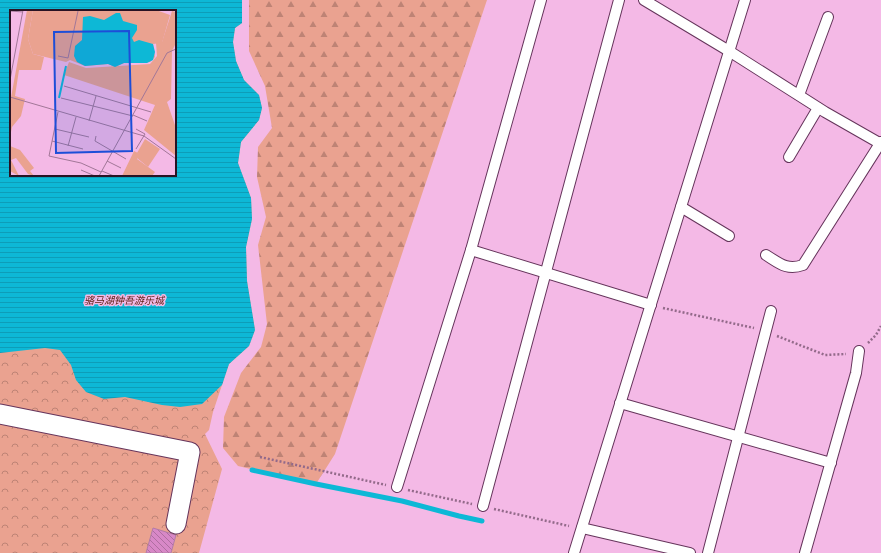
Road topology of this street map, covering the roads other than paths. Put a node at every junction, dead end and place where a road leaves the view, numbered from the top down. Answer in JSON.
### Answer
{"nodes":[{"id":1,"x":541,"y":0,"type":"edge"},
{"id":2,"x":619,"y":0,"type":"edge"},
{"id":3,"x":644,"y":0,"type":"edge"},
{"id":4,"x":745,"y":0,"type":"edge"},
{"id":5,"x":828,"y":17,"type":"dead end"},
{"id":6,"x":729,"y":51,"type":"junction"},
{"id":7,"x":799,"y":96,"type":"junction"},
{"id":8,"x":818,"y":108,"type":"junction"},
{"id":9,"x":881,"y":143,"type":"edge"},
{"id":10,"x":789,"y":157,"type":"dead end"},
{"id":11,"x":681,"y":208,"type":"junction"},
{"id":12,"x":729,"y":236,"type":"dead end"},
{"id":13,"x":471,"y":250,"type":"junction"},
{"id":14,"x":766,"y":255,"type":"dead end"},
{"id":15,"x":546,"y":274,"type":"junction"},
{"id":16,"x":651,"y":305,"type":"junction"},
{"id":17,"x":771,"y":311,"type":"dead end"},
{"id":18,"x":859,"y":352,"type":"dead end"},
{"id":19,"x":620,"y":403,"type":"junction"},
{"id":20,"x":0,"y":414,"type":"edge"},
{"id":21,"x":739,"y":436,"type":"junction"},
{"id":22,"x":831,"y":463,"type":"junction"},
{"id":23,"x":396,"y":487,"type":"road end"},
{"id":24,"x":483,"y":506,"type":"road end"},
{"id":25,"x":176,"y":524,"type":"dead end"},
{"id":26,"x":582,"y":528,"type":"junction"},
{"id":27,"x":574,"y":553,"type":"edge"},
{"id":28,"x":690,"y":553,"type":"edge"},
{"id":29,"x":708,"y":553,"type":"edge"},
{"id":30,"x":805,"y":553,"type":"edge"}],
"edges":[{"from":1,"to":13,"type":"lane"},
{"from":2,"to":15,"type":"lane"},
{"from":3,"to":6,"type":"lane"},
{"from":4,"to":6,"type":"lane"},
{"from":5,"to":7,"type":"lane"},
{"from":6,"to":7,"type":"lane"},
{"from":6,"to":11,"type":"lane"},
{"from":7,"to":8,"type":"lane"},
{"from":8,"to":9,"type":"lane"},
{"from":8,"to":10,"type":"lane"},
{"from":9,"to":14,"type":"lane"},
{"from":11,"to":12,"type":"lane"},
{"from":11,"to":16,"type":"lane"},
{"from":13,"to":15,"type":"lane"},
{"from":13,"to":23,"type":"lane"},
{"from":15,"to":16,"type":"lane"},
{"from":15,"to":24,"type":"lane"},
{"from":16,"to":19,"type":"lane"},
{"from":17,"to":21,"type":"lane"},
{"from":18,"to":22,"type":"lane"},
{"from":19,"to":21,"type":"lane"},
{"from":19,"to":26,"type":"lane"},
{"from":20,"to":25,"type":"street"},
{"from":21,"to":22,"type":"lane"},
{"from":21,"to":29,"type":"lane"},
{"from":22,"to":30,"type":"lane"},
{"from":26,"to":27,"type":"lane"},
{"from":26,"to":28,"type":"lane"}]}
